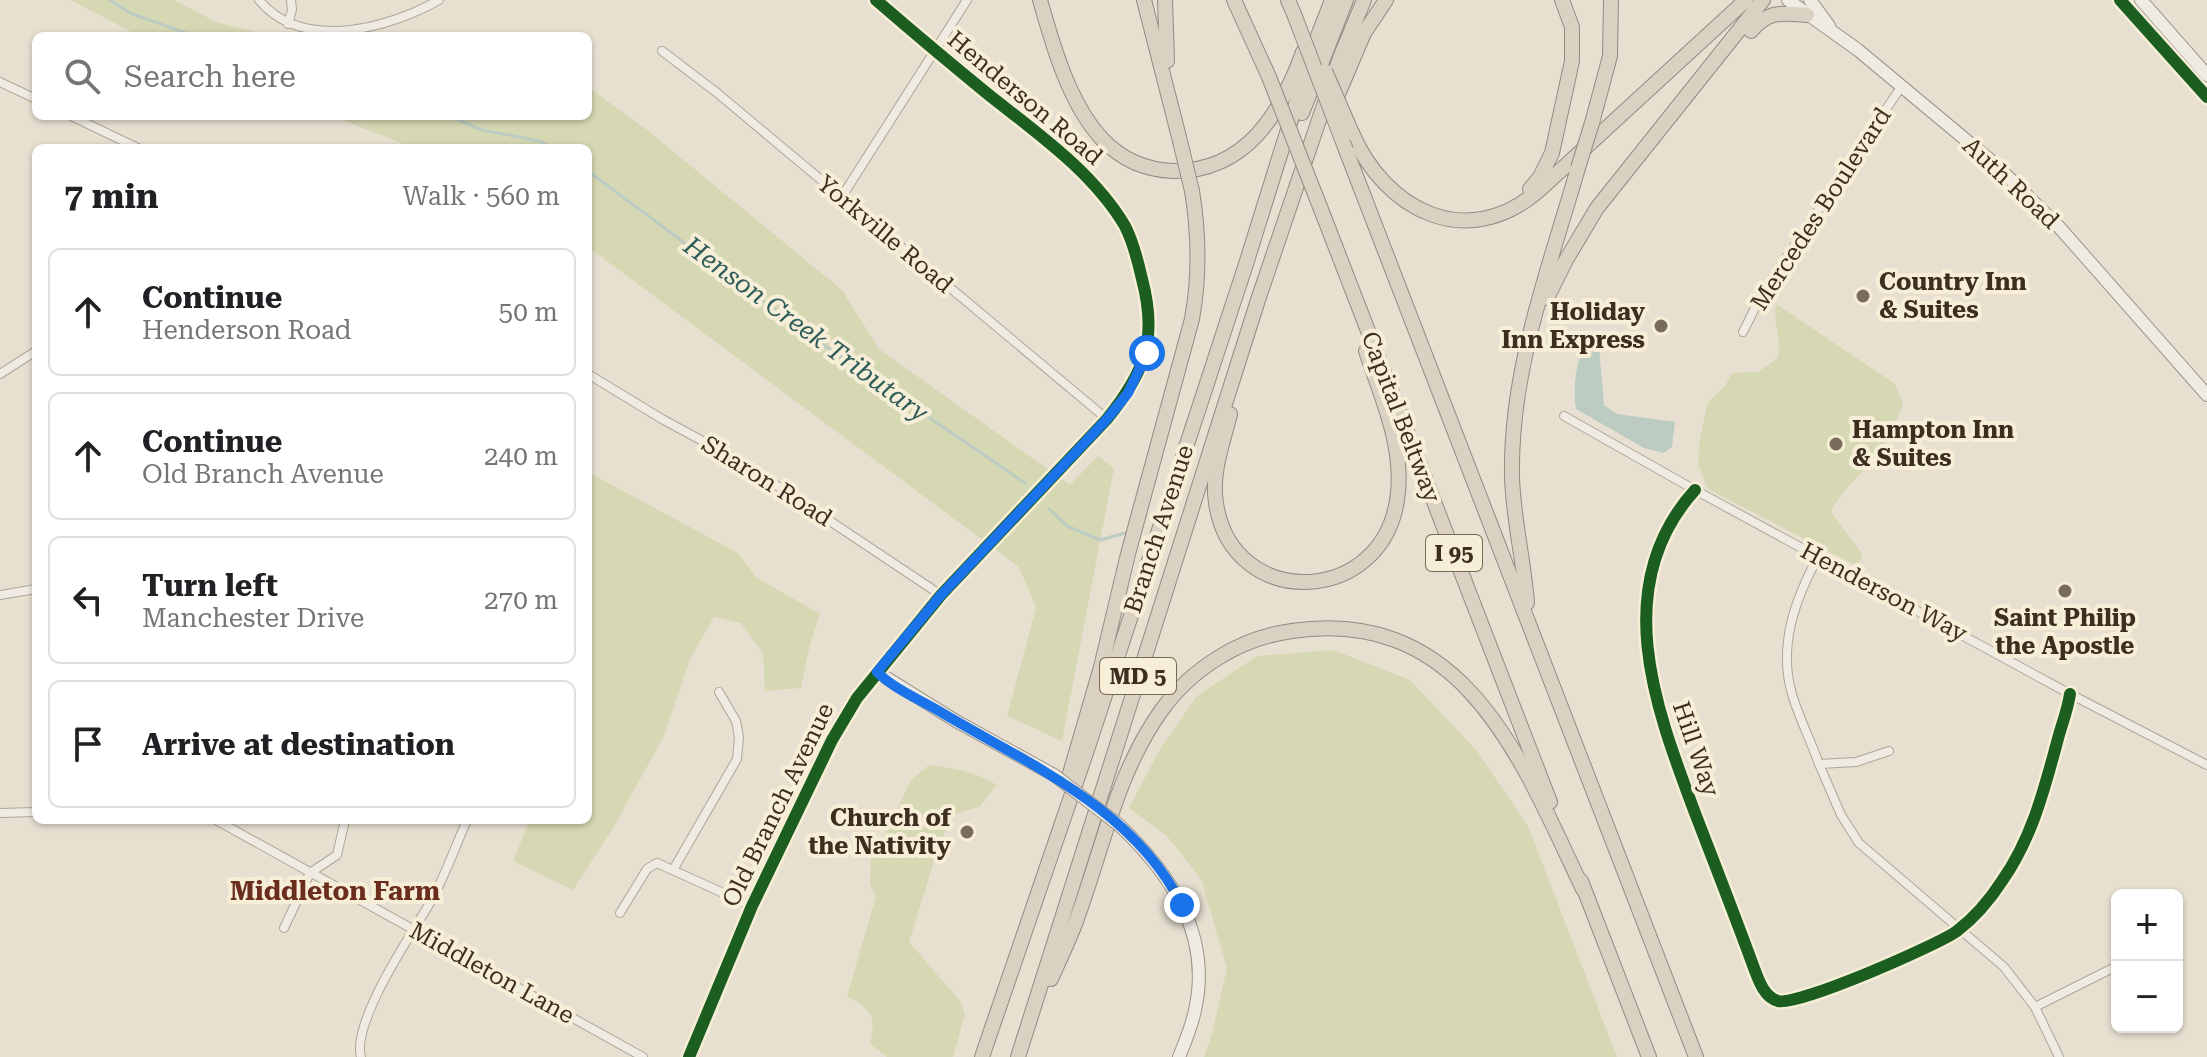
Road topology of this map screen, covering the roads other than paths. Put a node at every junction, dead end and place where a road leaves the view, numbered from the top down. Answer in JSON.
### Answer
{"nodes":[{"id":1,"x":259,"y":0,"type":"edge"},
{"id":2,"x":291,"y":0,"type":"edge"},
{"id":3,"x":439,"y":0,"type":"edge"},
{"id":4,"x":876,"y":0,"type":"edge"},
{"id":5,"x":967,"y":0,"type":"edge"},
{"id":6,"x":1040,"y":0,"type":"edge"},
{"id":7,"x":1144,"y":0,"type":"edge"},
{"id":8,"x":1165,"y":0,"type":"edge"},
{"id":9,"x":1237,"y":0,"type":"edge"},
{"id":10,"x":1325,"y":0,"type":"edge"},
{"id":11,"x":1332,"y":0,"type":"edge"},
{"id":12,"x":1346,"y":0,"type":"edge"},
{"id":13,"x":1364,"y":0,"type":"edge"},
{"id":14,"x":1386,"y":0,"type":"edge"},
{"id":15,"x":1562,"y":0,"type":"edge"},
{"id":16,"x":1611,"y":0,"type":"edge"},
{"id":17,"x":1746,"y":0,"type":"edge"},
{"id":18,"x":1763,"y":0,"type":"edge"},
{"id":19,"x":1788,"y":0,"type":"edge"},
{"id":20,"x":2120,"y":0,"type":"edge"},
{"id":21,"x":2141,"y":0,"type":"edge"},
{"id":22,"x":1294,"y":5,"type":"edge"},
{"id":23,"x":1809,"y":8,"type":"edge"},
{"id":24,"x":288,"y":24,"type":"junction"},
{"id":25,"x":934,"y":50,"type":"junction"},
{"id":26,"x":662,"y":51,"type":"dead end"},
{"id":27,"x":2207,"y":75,"type":"edge"},
{"id":28,"x":0,"y":79,"type":"edge"},
{"id":29,"x":1694,"y":87,"type":"junction"},
{"id":30,"x":1901,"y":87,"type":"junction"},
{"id":31,"x":32,"y":97,"type":"edge"},
{"id":32,"x":2207,"y":97,"type":"edge"},
{"id":33,"x":79,"y":120,"type":"edge"},
{"id":34,"x":1180,"y":141,"type":"junction"},
{"id":35,"x":130,"y":144,"type":"edge"},
{"id":36,"x":841,"y":198,"type":"junction"},
{"id":37,"x":1291,"y":202,"type":"junction"},
{"id":38,"x":1494,"y":216,"type":"junction"},
{"id":39,"x":1324,"y":217,"type":"junction"},
{"id":40,"x":1246,"y":264,"type":"junction"},
{"id":41,"x":1258,"y":300,"type":"junction"},
{"id":42,"x":1532,"y":327,"type":"junction"},
{"id":43,"x":1743,"y":332,"type":"dead end"},
{"id":44,"x":32,"y":354,"type":"edge"},
{"id":45,"x":0,"y":374,"type":"edge"},
{"id":46,"x":592,"y":376,"type":"edge"},
{"id":47,"x":2207,"y":395,"type":"edge"},
{"id":48,"x":1564,"y":416,"type":"dead end"},
{"id":49,"x":1107,"y":419,"type":"junction"},
{"id":50,"x":1695,"y":490,"type":"junction"},
{"id":51,"x":1818,"y":557,"type":"junction"},
{"id":52,"x":32,"y":590,"type":"edge"},
{"id":53,"x":0,"y":595,"type":"edge"},
{"id":54,"x":941,"y":595,"type":"junction"},
{"id":55,"x":1528,"y":620,"type":"junction"},
{"id":56,"x":877,"y":672,"type":"junction"},
{"id":57,"x":719,"y":692,"type":"dead end"},
{"id":58,"x":2070,"y":694,"type":"junction"},
{"id":59,"x":1889,"y":751,"type":"dead end"},
{"id":60,"x":1819,"y":764,"type":"junction"},
{"id":61,"x":2207,"y":765,"type":"edge"},
{"id":62,"x":32,"y":812,"type":"edge"},
{"id":63,"x":0,"y":813,"type":"edge"},
{"id":64,"x":223,"y":824,"type":"edge"},
{"id":65,"x":344,"y":824,"type":"edge"},
{"id":66,"x":465,"y":824,"type":"edge"},
{"id":67,"x":673,"y":870,"type":"junction"},
{"id":68,"x":310,"y":873,"type":"junction"},
{"id":69,"x":1583,"y":889,"type":"junction"},
{"id":70,"x":1038,"y":892,"type":"junction"},
{"id":71,"x":752,"y":906,"type":"junction"},
{"id":72,"x":620,"y":913,"type":"dead end"},
{"id":73,"x":284,"y":928,"type":"dead end"},
{"id":74,"x":413,"y":928,"type":"junction"},
{"id":75,"x":1959,"y":930,"type":"junction"},
{"id":76,"x":2111,"y":969,"type":"edge"},
{"id":77,"x":2035,"y":1007,"type":"junction"},
{"id":78,"x":1019,"y":1055,"type":"edge"},
{"id":79,"x":361,"y":1057,"type":"edge"},
{"id":80,"x":643,"y":1057,"type":"edge"},
{"id":81,"x":689,"y":1057,"type":"edge"},
{"id":82,"x":982,"y":1057,"type":"edge"},
{"id":83,"x":1179,"y":1057,"type":"edge"},
{"id":84,"x":1649,"y":1057,"type":"edge"},
{"id":85,"x":1696,"y":1057,"type":"edge"},
{"id":86,"x":2059,"y":1057,"type":"edge"}],
"edges":[{"from":1,"to":24,"type":"street"},
{"from":2,"to":24,"type":"street"},
{"from":3,"to":24,"type":"street"},
{"from":4,"to":25,"type":"street","name":"Henderson Road"},
{"from":5,"to":25,"type":"street"},
{"from":6,"to":10,"type":"highway"},
{"from":7,"to":34,"type":"highway"},
{"from":8,"to":34,"type":"highway"},
{"from":9,"to":39,"type":"highway","name":"Capital Beltway","number":"I 95","bridge":true},
{"from":11,"to":40,"type":"highway","name":"Branch Avenue","number":"MD 5"},
{"from":12,"to":40,"type":"highway"},
{"from":13,"to":37,"type":"highway","name":"Branch Avenue","number":"MD 5"},
{"from":14,"to":37,"type":"highway"},
{"from":15,"to":38,"type":"highway"},
{"from":16,"to":42,"type":"highway","bridge":true},
{"from":17,"to":38,"type":"highway"},
{"from":18,"to":29,"type":"highway"},
{"from":19,"to":23,"type":"street","name":"Auth Road"},
{"from":20,"to":32,"type":"street"},
{"from":21,"to":27,"type":"street"},
{"from":22,"to":38,"type":"highway","bridge":true},
{"from":22,"to":55,"type":"highway","name":"Capital Beltway","number":"I 95","bridge":true},
{"from":23,"to":29,"type":"highway"},
{"from":23,"to":30,"type":"street","name":"Auth Road"},
{"from":25,"to":36,"type":"street"},
{"from":25,"to":49,"type":"street","name":"Henderson Road"},
{"from":26,"to":36,"type":"street","name":"Yorkville Road"},
{"from":28,"to":31,"type":"street"},
{"from":29,"to":42,"type":"highway"},
{"from":30,"to":43,"type":"street","name":"Mercedes Boulevard"},
{"from":30,"to":47,"type":"street","name":"Auth Road"},
{"from":33,"to":35,"type":"street"},
{"from":34,"to":70,"type":"highway","bridge":true},
{"from":36,"to":49,"type":"street","name":"Yorkville Road"},
{"from":37,"to":41,"type":"highway","name":"Branch Avenue","number":"MD 5"},
{"from":39,"to":41,"type":"highway"},
{"from":39,"to":69,"type":"highway","name":"Capital Beltway","number":"I 95"},
{"from":40,"to":70,"type":"highway","name":"Branch Avenue","number":"MD 5"},
{"from":41,"to":78,"type":"highway","name":"Branch Avenue","number":"MD 5"},
{"from":42,"to":55,"type":"highway"},
{"from":44,"to":45,"type":"street"},
{"from":46,"to":54,"type":"street","name":"Sharon Road"},
{"from":48,"to":50,"type":"street","name":"Henderson Way"},
{"from":49,"to":54,"type":"street","name":"Old Branch Avenue"},
{"from":50,"to":51,"type":"street","name":"Henderson Way"},
{"from":50,"to":75,"type":"street","name":"Hill Way"},
{"from":51,"to":58,"type":"street","name":"Henderson Way"},
{"from":51,"to":60,"type":"street"},
{"from":52,"to":53,"type":"street"},
{"from":54,"to":56,"type":"street","name":"Old Branch Avenue"},
{"from":55,"to":85,"type":"highway","name":"Capital Beltway","number":"I 95"},
{"from":56,"to":71,"type":"street","name":"Old Branch Avenue"},
{"from":56,"to":83,"type":"street","bridge":true},
{"from":57,"to":67,"type":"street"},
{"from":58,"to":61,"type":"street","name":"Henderson Way"},
{"from":58,"to":75,"type":"street"},
{"from":59,"to":60,"type":"street"},
{"from":60,"to":75,"type":"street"},
{"from":62,"to":63,"type":"street"},
{"from":64,"to":68,"type":"street","name":"Middleton Lane"},
{"from":65,"to":68,"type":"street"},
{"from":66,"to":74,"type":"street"},
{"from":67,"to":71,"type":"street"},
{"from":67,"to":72,"type":"street"},
{"from":68,"to":73,"type":"street"},
{"from":68,"to":74,"type":"street","name":"Middleton Lane"},
{"from":69,"to":78,"type":"highway"},
{"from":69,"to":84,"type":"highway","name":"Capital Beltway","number":"I 95"},
{"from":70,"to":82,"type":"highway","name":"Branch Avenue","number":"MD 5"},
{"from":71,"to":81,"type":"street","name":"Old Branch Avenue"},
{"from":74,"to":79,"type":"street"},
{"from":74,"to":80,"type":"street","name":"Middleton Lane"},
{"from":75,"to":77,"type":"street"},
{"from":76,"to":77,"type":"street"},
{"from":77,"to":86,"type":"street"}]}
